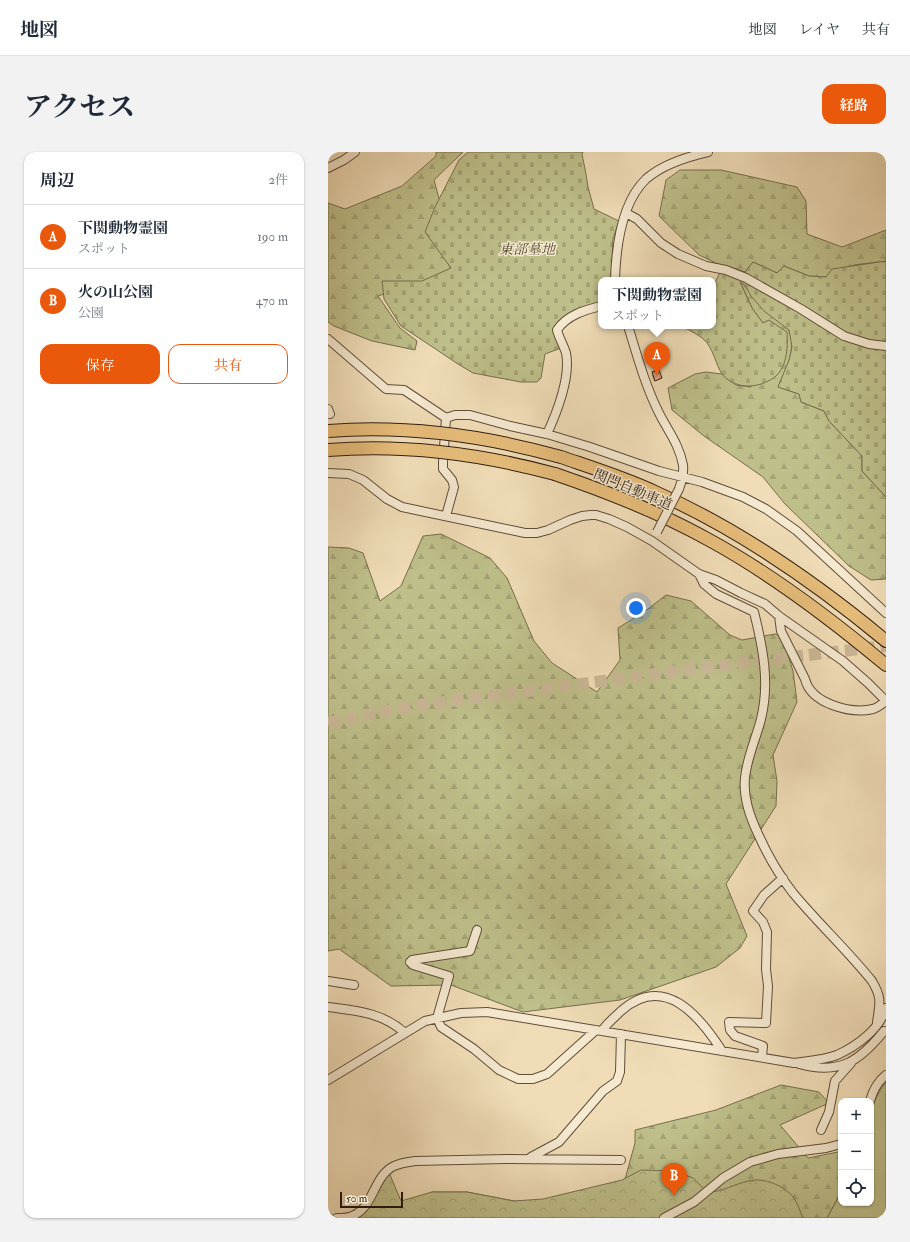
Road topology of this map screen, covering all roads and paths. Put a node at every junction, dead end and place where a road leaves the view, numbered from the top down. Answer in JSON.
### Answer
{"nodes":[{"id":1,"x":355,"y":152,"type":"edge"},
{"id":2,"x":708,"y":152,"type":"edge"},
{"id":3,"x":328,"y":168,"type":"edge"},
{"id":4,"x":626,"y":213,"type":"junction"},
{"id":5,"x":616,"y":277,"type":"edge"},
{"id":6,"x":598,"y":307,"type":"edge"},
{"id":7,"x":629,"y":329,"type":"edge"},
{"id":8,"x":328,"y":339,"type":"edge"},
{"id":9,"x":886,"y":346,"type":"edge"},
{"id":10,"x":446,"y":418,"type":"junction"},
{"id":11,"x":328,"y":431,"type":"edge"},
{"id":12,"x":547,"y":434,"type":"junction"},
{"id":13,"x":328,"y":450,"type":"edge"},
{"id":14,"x":328,"y":473,"type":"edge"},
{"id":15,"x":684,"y":477,"type":"junction"},
{"id":16,"x":446,"y":516,"type":"junction"},
{"id":17,"x":652,"y":541,"type":"junction"},
{"id":18,"x":699,"y":574,"type":"junction"},
{"id":19,"x":886,"y":613,"type":"edge"},
{"id":20,"x":779,"y":616,"type":"junction"},
{"id":21,"x":886,"y":641,"type":"edge"},
{"id":22,"x":886,"y":665,"type":"edge"},
{"id":23,"x":886,"y":701,"type":"edge"},
{"id":24,"x":783,"y":878,"type":"junction"},
{"id":25,"x":477,"y":930,"type":"dead end"},
{"id":26,"x":328,"y":981,"type":"edge"},
{"id":27,"x":354,"y":985,"type":"dead end"},
{"id":28,"x":328,"y":1007,"type":"edge"},
{"id":29,"x":886,"y":1008,"type":"edge"},
{"id":30,"x":437,"y":1018,"type":"junction"},
{"id":31,"x":877,"y":1025,"type":"junction"},
{"id":32,"x":599,"y":1031,"type":"junction"},
{"id":33,"x":885,"y":1032,"type":"edge"},
{"id":34,"x":404,"y":1033,"type":"junction"},
{"id":35,"x":621,"y":1034,"type":"junction"},
{"id":36,"x":722,"y":1051,"type":"junction"},
{"id":37,"x":762,"y":1057,"type":"junction"},
{"id":38,"x":854,"y":1061,"type":"junction"},
{"id":39,"x":794,"y":1063,"type":"junction"},
{"id":40,"x":886,"y":1075,"type":"edge"},
{"id":41,"x":328,"y":1080,"type":"edge"},
{"id":42,"x":871,"y":1098,"type":"edge"},
{"id":43,"x":821,"y":1130,"type":"dead end"},
{"id":44,"x":838,"y":1145,"type":"edge"},
{"id":45,"x":528,"y":1158,"type":"junction"},
{"id":46,"x":621,"y":1160,"type":"dead end"},
{"id":47,"x":337,"y":1218,"type":"edge"},
{"id":48,"x":664,"y":1218,"type":"edge"}],
"edges":[{"from":1,"to":3,"type":"street"},
{"from":2,"to":4,"type":"street"},
{"from":4,"to":5,"type":"street"},
{"from":4,"to":9,"type":"street"},
{"from":6,"to":12,"type":"street"},
{"from":7,"to":15,"type":"street"},
{"from":8,"to":10,"type":"street"},
{"from":10,"to":12,"type":"street"},
{"from":10,"to":16,"type":"street"},
{"from":11,"to":21,"type":"highway","name":"関門自動車道","bridge":true},
{"from":12,"to":15,"type":"street"},
{"from":13,"to":22,"type":"highway","name":"関門自動車道","bridge":true},
{"from":14,"to":16,"type":"street"},
{"from":15,"to":17,"type":"street","bridge":true},
{"from":15,"to":19,"type":"street"},
{"from":16,"to":17,"type":"street"},
{"from":17,"to":18,"type":"street"},
{"from":18,"to":20,"type":"street"},
{"from":18,"to":24,"type":"street"},
{"from":20,"to":23,"type":"street"},
{"from":20,"to":23,"type":"street"},
{"from":24,"to":31,"type":"street"},
{"from":24,"to":37,"type":"street"},
{"from":25,"to":30,"type":"street"},
{"from":26,"to":27,"type":"street"},
{"from":28,"to":34,"type":"street"},
{"from":29,"to":31,"type":"street"},
{"from":30,"to":32,"type":"street"},
{"from":30,"to":32,"type":"street"},
{"from":30,"to":34,"type":"street"},
{"from":31,"to":33,"type":"street"},
{"from":31,"to":39,"type":"street"},
{"from":32,"to":35,"type":"street"},
{"from":32,"to":36,"type":"street"},
{"from":33,"to":38,"type":"street"},
{"from":34,"to":41,"type":"street"},
{"from":35,"to":36,"type":"street"},
{"from":35,"to":45,"type":"street"},
{"from":36,"to":37,"type":"street"},
{"from":37,"to":39,"type":"street"},
{"from":38,"to":39,"type":"street"},
{"from":38,"to":43,"type":"street"},
{"from":40,"to":42,"type":"street"},
{"from":44,"to":48,"type":"street"},
{"from":45,"to":46,"type":"street"},
{"from":45,"to":47,"type":"street"}]}
